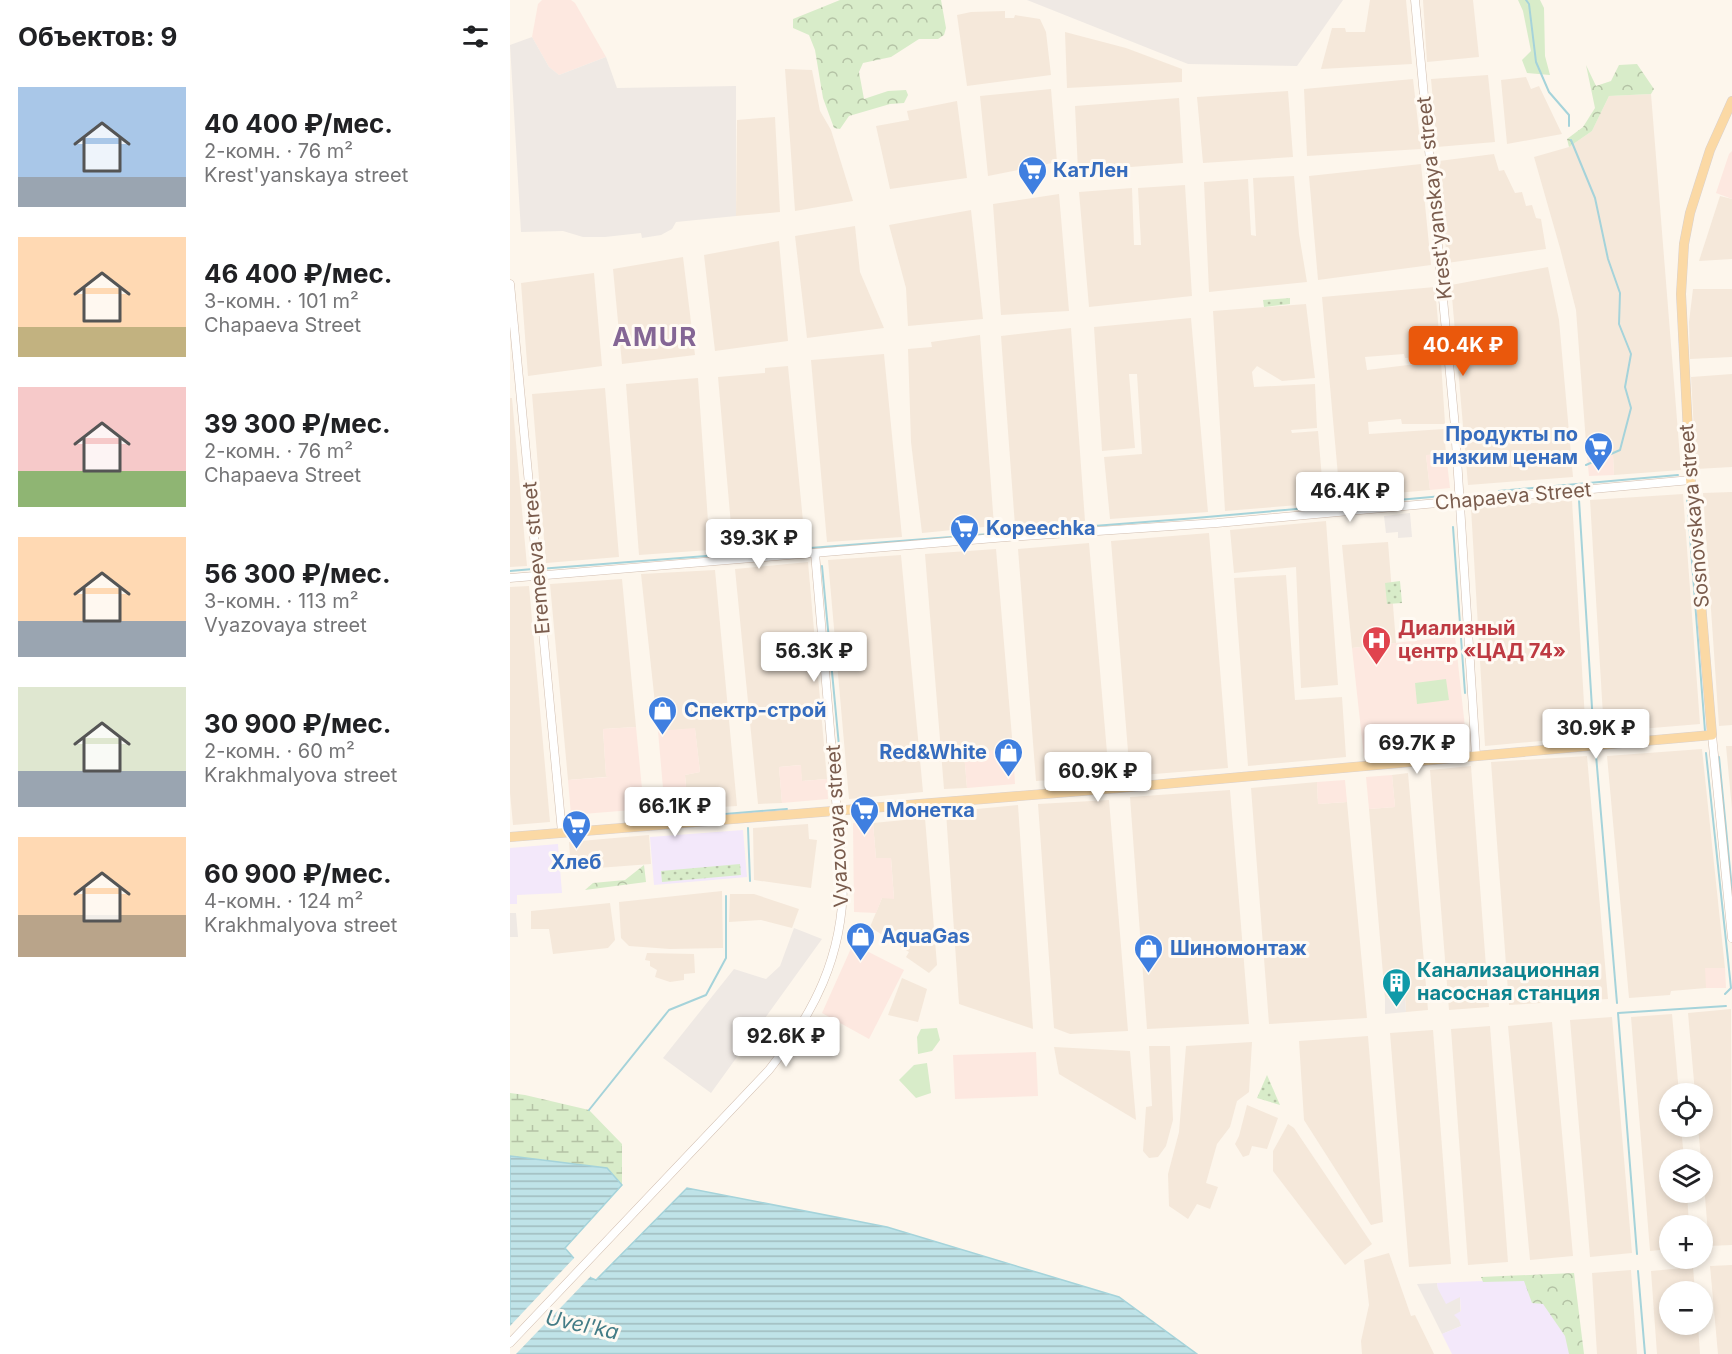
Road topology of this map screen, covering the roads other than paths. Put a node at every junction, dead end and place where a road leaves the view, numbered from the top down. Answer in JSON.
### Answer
{"nodes":[{"id":1,"x":1415,"y":0,"type":"edge"},
{"id":2,"x":1732,"y":101,"type":"edge"},
{"id":3,"x":510,"y":284,"type":"edge"},
{"id":4,"x":1691,"y":480,"type":"junction"},
{"id":5,"x":1460,"y":500,"type":"junction"},
{"id":6,"x":815,"y":553,"type":"junction"},
{"id":7,"x":537,"y":576,"type":"junction"},
{"id":8,"x":510,"y":578,"type":"edge"},
{"id":9,"x":1713,"y":735,"type":"junction"},
{"id":10,"x":1476,"y":756,"type":"junction"},
{"id":11,"x":838,"y":811,"type":"junction"},
{"id":12,"x":562,"y":832,"type":"junction"},
{"id":13,"x":510,"y":837,"type":"edge"},
{"id":14,"x":1732,"y":938,"type":"edge"},
{"id":15,"x":510,"y":1343,"type":"edge"}],
"edges":[{"from":1,"to":5,"type":"street","name":"Krest'yanskaya street"},
{"from":2,"to":4,"type":"main road","name":"Sosnovskaya street"},
{"from":3,"to":7,"type":"street","name":"Eremeeva street"},
{"from":4,"to":5,"type":"street","name":"Chapaeva Street"},
{"from":4,"to":9,"type":"main road","name":"Sosnovskaya street"},
{"from":5,"to":6,"type":"street","name":"Chapaeva Street"},
{"from":5,"to":10,"type":"street","name":"Krest'yanskaya street"},
{"from":6,"to":7,"type":"street","name":"Chapaeva Street"},
{"from":6,"to":11,"type":"street","name":"Vyazovaya street"},
{"from":7,"to":8,"type":"street","name":"Chapaeva Street"},
{"from":7,"to":12,"type":"street","name":"Eremeeva street"},
{"from":9,"to":10,"type":"main road"},
{"from":9,"to":14,"type":"street","name":"Sosnovskaya street"},
{"from":10,"to":11,"type":"main road"},
{"from":11,"to":12,"type":"main road"},
{"from":11,"to":15,"type":"street","name":"Vyazovaya street"},
{"from":12,"to":13,"type":"main road"}]}
